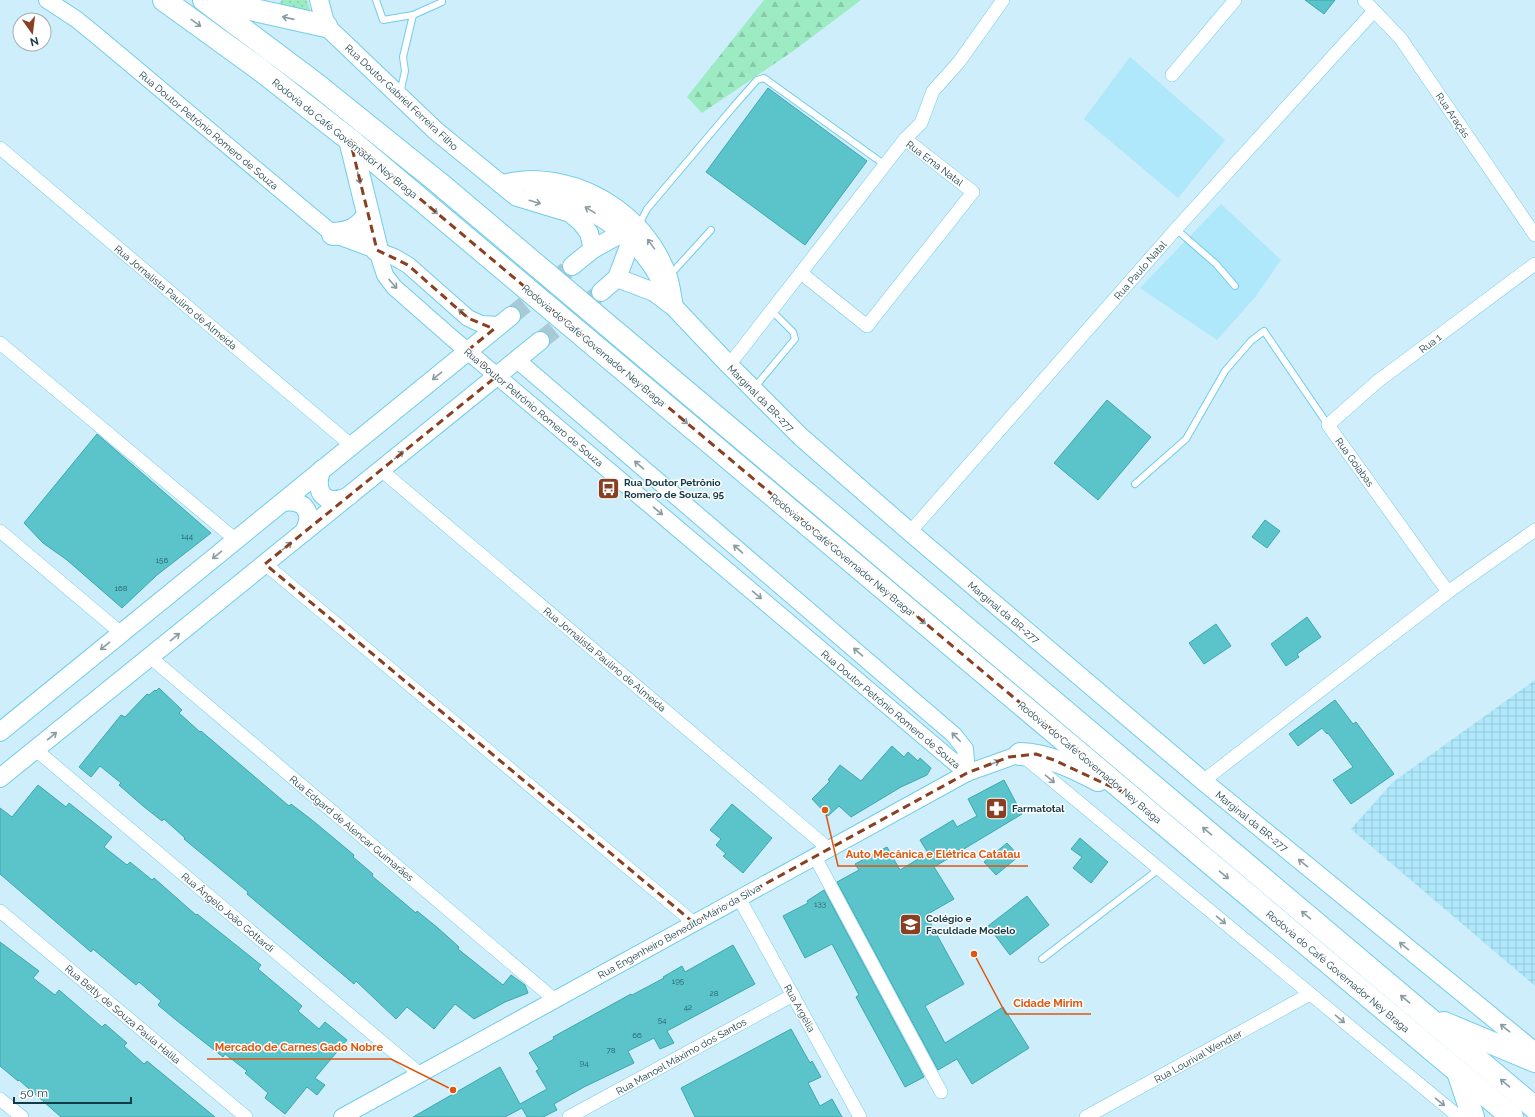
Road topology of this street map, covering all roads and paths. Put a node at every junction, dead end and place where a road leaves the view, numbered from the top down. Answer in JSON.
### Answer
{"nodes":[{"id":1,"x":47,"y":0,"type":"edge"},
{"id":2,"x":164,"y":0,"type":"edge"},
{"id":3,"x":204,"y":0,"type":"edge"},
{"id":4,"x":265,"y":0,"type":"edge"},
{"id":5,"x":319,"y":0,"type":"edge"},
{"id":6,"x":376,"y":0,"type":"edge"},
{"id":7,"x":442,"y":0,"type":"edge"},
{"id":8,"x":1003,"y":0,"type":"edge"},
{"id":9,"x":1235,"y":0,"type":"edge"},
{"id":10,"x":1364,"y":0,"type":"edge"},
{"id":11,"x":234,"y":3,"type":"edge"},
{"id":12,"x":1374,"y":11,"type":"junction"},
{"id":13,"x":413,"y":15,"type":"junction"},
{"id":14,"x":326,"y":26,"type":"junction"},
{"id":15,"x":1172,"y":76,"type":"dead end"},
{"id":16,"x":399,"y":97,"type":"junction"},
{"id":17,"x":905,"y":139,"type":"junction"},
{"id":18,"x":350,"y":140,"type":"junction"},
{"id":19,"x":0,"y":148,"type":"edge"},
{"id":20,"x":885,"y":165,"type":"junction"},
{"id":21,"x":501,"y":184,"type":"junction"},
{"id":22,"x":368,"y":216,"type":"junction"},
{"id":23,"x":1176,"y":229,"type":"junction"},
{"id":24,"x":711,"y":230,"type":"dead end"},
{"id":25,"x":630,"y":233,"type":"junction"},
{"id":26,"x":333,"y":234,"type":"junction"},
{"id":27,"x":1535,"y":236,"type":"edge"},
{"id":28,"x":593,"y":249,"type":"junction"},
{"id":29,"x":377,"y":250,"type":"junction"},
{"id":30,"x":1535,"y":264,"type":"edge"},
{"id":31,"x":572,"y":266,"type":"tunnel mouth"},
{"id":32,"x":801,"y":273,"type":"junction"},
{"id":33,"x":668,"y":277,"type":"junction"},
{"id":34,"x":617,"y":278,"type":"junction"},
{"id":35,"x":1235,"y":286,"type":"dead end"},
{"id":36,"x":601,"y":292,"type":"tunnel mouth"},
{"id":37,"x":674,"y":307,"type":"junction"},
{"id":38,"x":772,"y":310,"type":"junction"},
{"id":39,"x":505,"y":321,"type":"joint"},
{"id":40,"x":540,"y":341,"type":"tunnel mouth"},
{"id":41,"x":0,"y":343,"type":"edge"},
{"id":42,"x":467,"y":351,"type":"junction"},
{"id":43,"x":517,"y":360,"type":"junction"},
{"id":44,"x":729,"y":365,"type":"junction"},
{"id":45,"x":497,"y":376,"type":"junction"},
{"id":46,"x":753,"y":389,"type":"junction"},
{"id":47,"x":1328,"y":425,"type":"junction"},
{"id":48,"x":351,"y":445,"type":"junction"},
{"id":49,"x":322,"y":469,"type":"junction"},
{"id":50,"x":381,"y":470,"type":"junction"},
{"id":51,"x":1135,"y":484,"type":"dead end"},
{"id":52,"x":350,"y":495,"type":"junction"},
{"id":53,"x":283,"y":502,"type":"junction"},
{"id":54,"x":1535,"y":530,"type":"edge"},
{"id":55,"x":0,"y":531,"type":"edge"},
{"id":56,"x":304,"y":532,"type":"junction"},
{"id":57,"x":910,"y":532,"type":"junction"},
{"id":58,"x":236,"y":540,"type":"junction"},
{"id":59,"x":265,"y":564,"type":"junction"},
{"id":60,"x":1448,"y":592,"type":"junction"},
{"id":61,"x":121,"y":633,"type":"junction"},
{"id":62,"x":150,"y":657,"type":"junction"},
{"id":63,"x":2,"y":726,"type":"edge"},
{"id":64,"x":36,"y":750,"type":"junction"},
{"id":65,"x":1020,"y":754,"type":"junction"},
{"id":66,"x":967,"y":773,"type":"junction"},
{"id":67,"x":0,"y":778,"type":"edge"},
{"id":68,"x":1203,"y":781,"type":"junction"},
{"id":69,"x":1131,"y":796,"type":"junction"},
{"id":70,"x":829,"y":849,"type":"junction"},
{"id":71,"x":815,"y":856,"type":"junction"},
{"id":72,"x":1159,"y":869,"type":"junction"},
{"id":73,"x":739,"y":898,"type":"junction"},
{"id":74,"x":0,"y":911,"type":"edge"},
{"id":75,"x":694,"y":923,"type":"junction"},
{"id":76,"x":1042,"y":959,"type":"dead end"},
{"id":77,"x":1310,"y":994,"type":"junction"},
{"id":78,"x":793,"y":996,"type":"junction"},
{"id":79,"x":555,"y":1000,"type":"junction"},
{"id":80,"x":1424,"y":1015,"type":"junction"},
{"id":81,"x":1535,"y":1052,"type":"edge"},
{"id":82,"x":1535,"y":1061,"type":"edge"},
{"id":83,"x":1458,"y":1072,"type":"junction"},
{"id":84,"x":420,"y":1074,"type":"junction"},
{"id":85,"x":941,"y":1092,"type":"dead end"},
{"id":86,"x":0,"y":1099,"type":"edge"},
{"id":87,"x":1535,"y":1108,"type":"edge"},
{"id":88,"x":1103,"y":1113,"type":"edge"},
{"id":89,"x":583,"y":1114,"type":"edge"},
{"id":90,"x":22,"y":1117,"type":"edge"},
{"id":91,"x":246,"y":1117,"type":"edge"},
{"id":92,"x":342,"y":1117,"type":"edge"},
{"id":93,"x":569,"y":1117,"type":"edge"},
{"id":94,"x":860,"y":1117,"type":"edge"},
{"id":95,"x":1086,"y":1117,"type":"edge"},
{"id":96,"x":1459,"y":1117,"type":"edge"},
{"id":97,"x":1473,"y":1117,"type":"edge"},
{"id":98,"x":1512,"y":1117,"type":"edge"}],
"edges":[{"from":1,"to":26,"type":"street","name":"Rua Doutor Petrônio Romero de Souza"},
{"from":2,"to":18,"type":"highway","name":"Rodovia do Café Governador Ney Braga","one_way":true},
{"from":80,"to":3,"type":"highway","one_way":true},
{"from":4,"to":11,"type":"highway"},
{"from":5,"to":14,"type":"main road"},
{"from":6,"to":13,"type":"lane"},
{"from":7,"to":13,"type":"lane"},
{"from":8,"to":17,"type":"street"},
{"from":9,"to":15,"type":"street"},
{"from":10,"to":12,"type":"street","name":"Rua Araçás"},
{"from":14,"to":11,"type":"highway","one_way":true},
{"from":12,"to":23,"type":"street","name":"Rua Paulo Natal"},
{"from":12,"to":27,"type":"street","name":"Rua Araçás"},
{"from":13,"to":16,"type":"lane"},
{"from":14,"to":16,"type":"main road","name":"Rua Doutor Gabriel Ferreira Filho"},
{"from":16,"to":21,"type":"main road","name":"Rua Doutor Gabriel Ferreira Filho"},
{"from":17,"to":20,"type":"street","name":"Rua Ema Natal"},
{"from":17,"to":32,"type":"street","name":"Rua Ema Natal"},
{"from":18,"to":22,"type":"highway","one_way":true},
{"from":18,"to":69,"type":"highway","name":"Rodovia do Café Governador Ney Braga","one_way":true},
{"from":19,"to":48,"type":"street","name":"Rua Jornalista Paulino de Almeida"},
{"from":20,"to":25,"type":"lane"},
{"from":20,"to":32,"type":"street","name":"Rua Ema Natal"},
{"from":25,"to":21,"type":"main road","one_way":true},
{"from":21,"to":28,"type":"main road","name":"Rua Doutor Gabriel Ferreira Filho","one_way":true},
{"from":22,"to":26,"type":"highway"},
{"from":22,"to":29,"type":"highway"},
{"from":23,"to":35,"type":"lane"},
{"from":23,"to":57,"type":"street","name":"Rua Paulo Natal"},
{"from":24,"to":33,"type":"lane"},
{"from":25,"to":28,"type":"main road"},
{"from":33,"to":25,"type":"main road","one_way":true},
{"from":25,"to":34,"type":"main road"},
{"from":25,"to":37,"type":"main road"},
{"from":26,"to":29,"type":"street","name":"Rua Doutor Petrônio Romero de Souza"},
{"from":28,"to":31,"type":"main road"},
{"from":28,"to":34,"type":"main road"},
{"from":39,"to":29,"type":"street","name":"Rua Doutor Petrônio Romero de Souza","one_way":true},
{"from":29,"to":42,"type":"street","name":"Rua Doutor Petrônio Romero de Souza","one_way":true},
{"from":30,"to":47,"type":"street","name":"Rua 1"},
{"from":32,"to":38,"type":"street","name":"Rua Ema Natal"},
{"from":33,"to":37,"type":"main road"},
{"from":34,"to":36,"type":"main road"},
{"from":34,"to":37,"type":"main road"},
{"from":37,"to":44,"type":"main road","name":"Marginal da BR-277"},
{"from":38,"to":44,"type":"street","name":"Rua Ema Natal"},
{"from":38,"to":46,"type":"lane"},
{"from":39,"to":42,"type":"main road"},
{"from":40,"to":43,"type":"main road"},
{"from":41,"to":58,"type":"street"},
{"from":42,"to":45,"type":"street","name":"Rua Doutor Petrônio Romero de Souza"},
{"from":42,"to":48,"type":"main road","one_way":true},
{"from":43,"to":45,"type":"main road"},
{"from":66,"to":43,"type":"street","name":"Rua Doutor Petrônio Romero de Souza","one_way":true},
{"from":44,"to":46,"type":"main road","name":"Marginal da BR-277"},
{"from":50,"to":45,"type":"main road","one_way":true},
{"from":45,"to":66,"type":"street","name":"Rua Doutor Petrônio Romero de Souza","one_way":true},
{"from":46,"to":57,"type":"main road","name":"Marginal da BR-277"},
{"from":47,"to":51,"type":"lane","name":"Rua Goiabas"},
{"from":47,"to":60,"type":"street","name":"Rua Goiabas"},
{"from":48,"to":49,"type":"main road"},
{"from":49,"to":52,"type":"main road"},
{"from":49,"to":53,"type":"main road"},
{"from":50,"to":52,"type":"main road"},
{"from":50,"to":70,"type":"street","name":"Rua Jornalista Paulino de Almeida"},
{"from":52,"to":56,"type":"main road"},
{"from":53,"to":56,"type":"main road"},
{"from":53,"to":58,"type":"main road"},
{"from":54,"to":60,"type":"street"},
{"from":55,"to":61,"type":"street"},
{"from":59,"to":56,"type":"main road","one_way":true},
{"from":57,"to":68,"type":"main road","name":"Marginal da BR-277"},
{"from":58,"to":61,"type":"main road","one_way":true},
{"from":62,"to":59,"type":"main road","one_way":true},
{"from":59,"to":75,"type":"street"},
{"from":60,"to":68,"type":"street"},
{"from":61,"to":63,"type":"main road","one_way":true},
{"from":64,"to":62,"type":"main road","one_way":true},
{"from":62,"to":79,"type":"street","name":"Rua Edgard de Alencar Guimarães"},
{"from":64,"to":67,"type":"main road"},
{"from":64,"to":84,"type":"street","name":"Rua Ângelo João Gottardi"},
{"from":66,"to":65,"type":"street","name":"Rua Engenheiro Benedito Mário da Silva","one_way":true},
{"from":65,"to":69,"type":"highway"},
{"from":65,"to":72,"type":"street","one_way":true},
{"from":66,"to":70,"type":"street","name":"Rua Engenheiro Benedito Mário da Silva"},
{"from":81,"to":68,"type":"main road","name":"Marginal da BR-277","one_way":true},
{"from":69,"to":83,"type":"highway","name":"Rodovia do Café Governador Ney Braga","one_way":true},
{"from":70,"to":71,"type":"street","name":"Rua Engenheiro Benedito Mário da Silva"},
{"from":71,"to":73,"type":"street","name":"Rua Engenheiro Benedito Mário da Silva"},
{"from":71,"to":85,"type":"street"},
{"from":72,"to":76,"type":"lane"},
{"from":72,"to":77,"type":"street","one_way":true},
{"from":73,"to":75,"type":"street","name":"Rua Engenheiro Benedito Mário da Silva"},
{"from":73,"to":78,"type":"street","name":"Rua Argélia"},
{"from":74,"to":91,"type":"street","name":"Rua Betty de Souza Paula Halila"},
{"from":75,"to":79,"type":"street","name":"Rua Engenheiro Benedito Mário da Silva"},
{"from":77,"to":88,"type":"street","name":"Rua Lourival Wendler"},
{"from":77,"to":96,"type":"street","one_way":true},
{"from":78,"to":89,"type":"street","name":"Rua Manoel Máximo dos Santos"},
{"from":78,"to":94,"type":"street","name":"Rua Argélia"},
{"from":79,"to":84,"type":"street","name":"Rua Engenheiro Benedito Mário da Silva"},
{"from":80,"to":82,"type":"highway"},
{"from":87,"to":80,"type":"highway","one_way":true},
{"from":83,"to":97,"type":"highway"},
{"from":83,"to":98,"type":"highway","name":"Rodovia do Café Governador Ney Braga"},
{"from":84,"to":92,"type":"street","name":"Rua Engenheiro Benedito Mário da Silva"},
{"from":86,"to":90,"type":"street"},
{"from":88,"to":95,"type":"street","name":"Rua Lourival Wendler"},
{"from":89,"to":93,"type":"street","name":"Rua Manoel Máximo dos Santos"}]}
